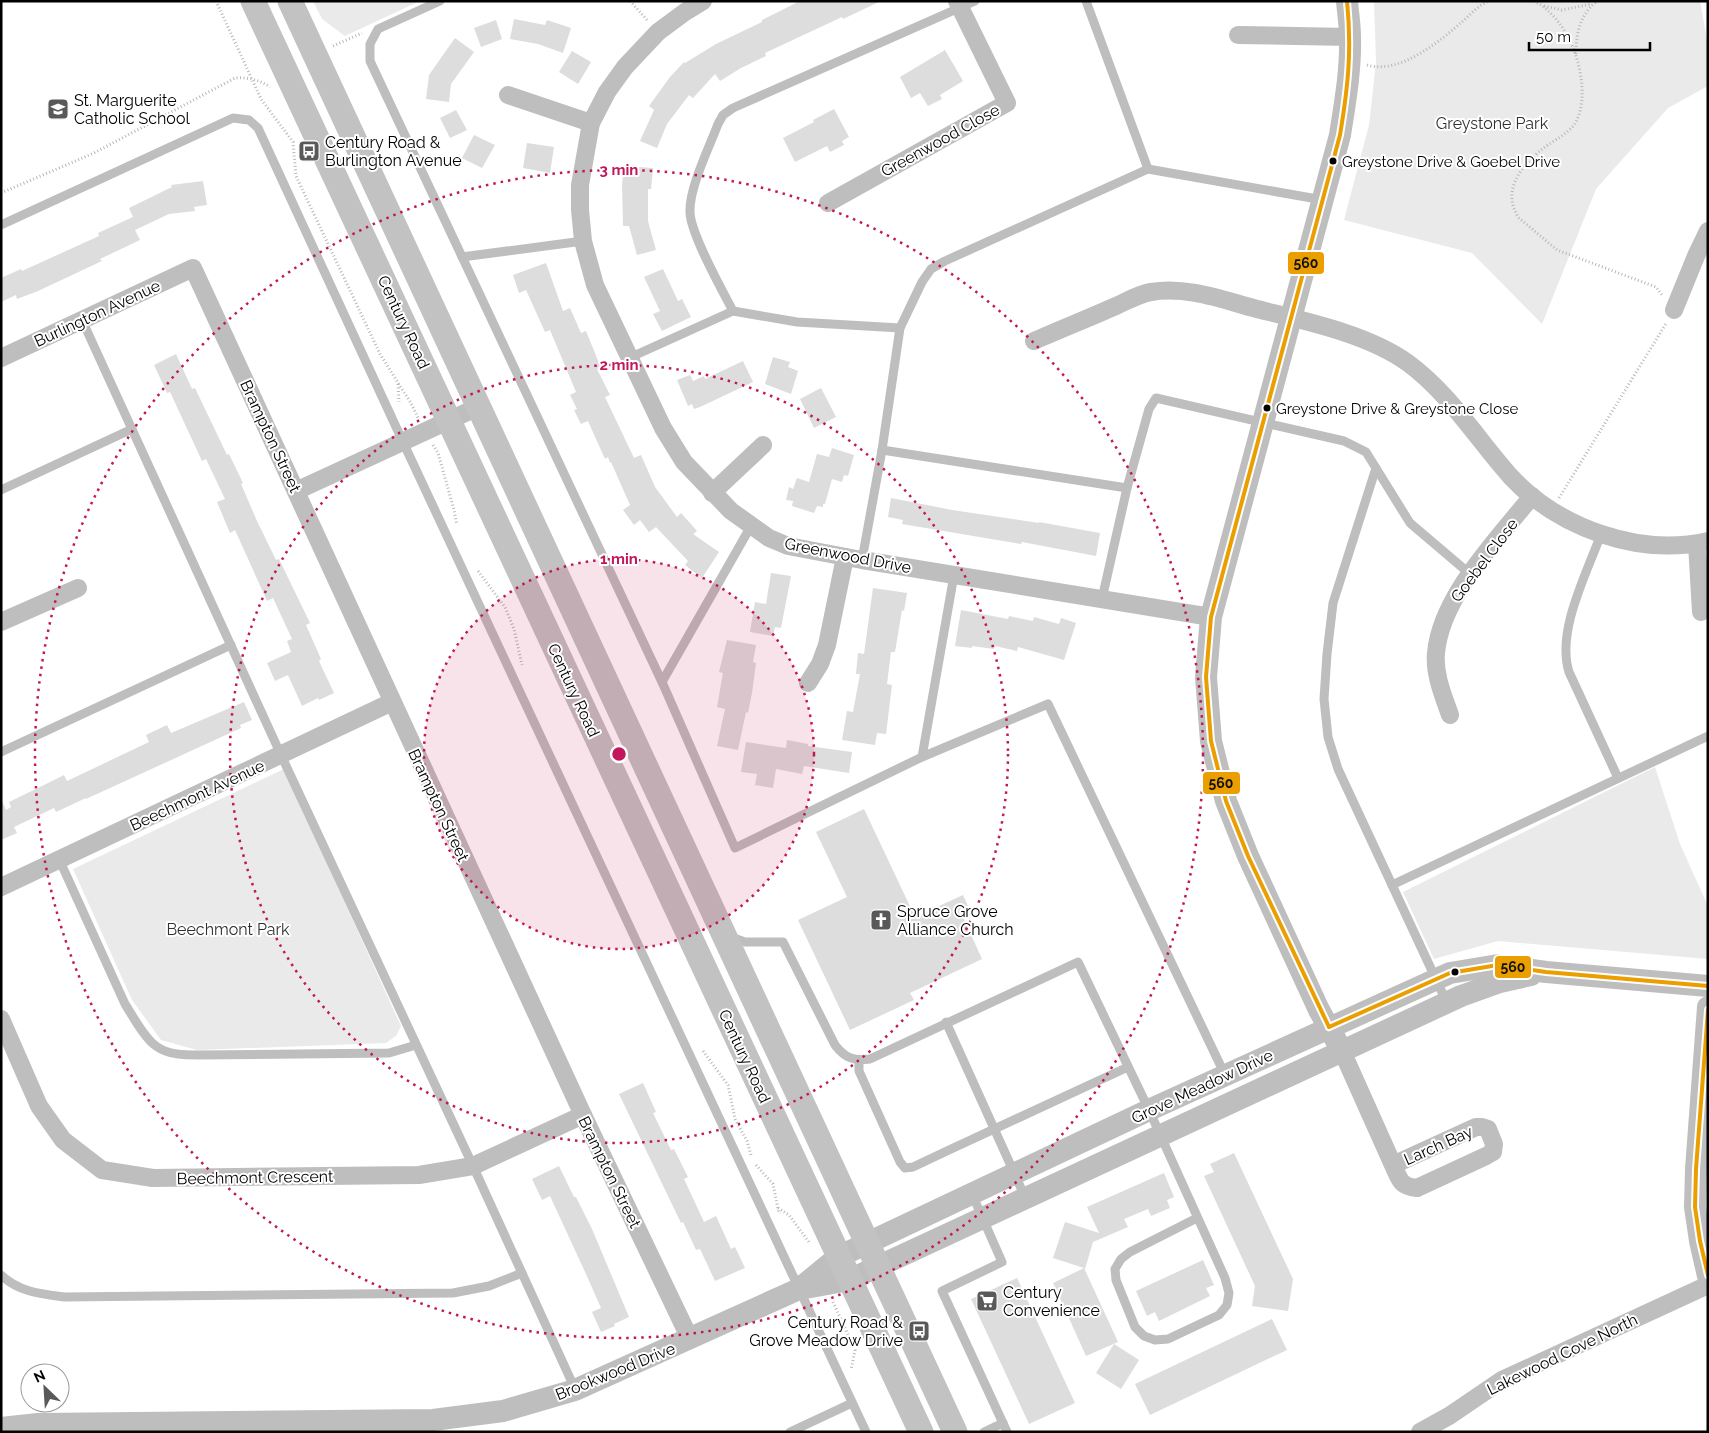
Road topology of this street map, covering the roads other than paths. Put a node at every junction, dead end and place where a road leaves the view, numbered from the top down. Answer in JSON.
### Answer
{"nodes":[{"id":1,"x":253,"y":1,"type":"edge"},
{"id":2,"x":290,"y":1,"type":"edge"},
{"id":3,"x":440,"y":1,"type":"edge"},
{"id":4,"x":703,"y":1,"type":"edge"},
{"id":5,"x":1086,"y":1,"type":"edge"},
{"id":6,"x":1347,"y":1,"type":"edge"},
{"id":7,"x":964,"y":3,"type":"edge"},
{"id":8,"x":1238,"y":35,"type":"dead end"},
{"id":9,"x":1350,"y":37,"type":"junction"},
{"id":10,"x":508,"y":95,"type":"dead end"},
{"id":11,"x":591,"y":123,"type":"junction"},
{"id":12,"x":1148,"y":169,"type":"junction"},
{"id":13,"x":1323,"y":200,"type":"junction"},
{"id":14,"x":828,"y":203,"type":"dead end"},
{"id":15,"x":1,"y":225,"type":"edge"},
{"id":16,"x":1708,"y":231,"type":"edge"},
{"id":17,"x":583,"y":241,"type":"junction"},
{"id":18,"x":462,"y":256,"type":"junction"},
{"id":19,"x":193,"y":268,"type":"joint"},
{"id":20,"x":1674,"y":310,"type":"road end"},
{"id":21,"x":733,"y":311,"type":"junction"},
{"id":22,"x":1290,"y":317,"type":"junction"},
{"id":23,"x":82,"y":320,"type":"junction"},
{"id":24,"x":900,"y":328,"type":"junction"},
{"id":25,"x":1034,"y":341,"type":"dead end"},
{"id":26,"x":1,"y":358,"type":"edge"},
{"id":27,"x":628,"y":358,"type":"junction"},
{"id":28,"x":478,"y":407,"type":"junction"},
{"id":29,"x":450,"y":421,"type":"junction"},
{"id":30,"x":1262,"y":423,"type":"junction"},
{"id":31,"x":132,"y":429,"type":"junction"},
{"id":32,"x":403,"y":442,"type":"junction"},
{"id":33,"x":763,"y":445,"type":"dead end"},
{"id":34,"x":882,"y":450,"type":"junction"},
{"id":35,"x":1376,"y":468,"type":"junction"},
{"id":36,"x":1127,"y":488,"type":"junction"},
{"id":37,"x":1,"y":490,"type":"edge"},
{"id":38,"x":296,"y":492,"type":"junction"},
{"id":39,"x":712,"y":492,"type":"junction"},
{"id":40,"x":1532,"y":496,"type":"junction"},
{"id":41,"x":751,"y":526,"type":"junction"},
{"id":42,"x":1602,"y":534,"type":"junction"},
{"id":43,"x":1702,"y":542,"type":"edge"},
{"id":44,"x":845,"y":557,"type":"junction"},
{"id":45,"x":862,"y":560,"type":"junction"},
{"id":46,"x":1470,"y":574,"type":"junction"},
{"id":47,"x":954,"y":575,"type":"junction"},
{"id":48,"x":78,"y":588,"type":"dead end"},
{"id":49,"x":1102,"y":599,"type":"junction"},
{"id":50,"x":1701,"y":612,"type":"dead end"},
{"id":51,"x":1211,"y":617,"type":"junction"},
{"id":52,"x":1,"y":622,"type":"edge"},
{"id":53,"x":231,"y":645,"type":"junction"},
{"id":54,"x":662,"y":682,"type":"junction"},
{"id":55,"x":808,"y":683,"type":"dead end"},
{"id":56,"x":392,"y":702,"type":"junction"},
{"id":57,"x":1450,"y":716,"type":"dead end"},
{"id":58,"x":1708,"y":736,"type":"edge"},
{"id":59,"x":1,"y":752,"type":"edge"},
{"id":60,"x":281,"y":755,"type":"junction"},
{"id":61,"x":922,"y":757,"type":"junction"},
{"id":62,"x":1618,"y":778,"type":"junction"},
{"id":63,"x":60,"y":860,"type":"junction"},
{"id":64,"x":1392,"y":885,"type":"junction"},
{"id":65,"x":1,"y":887,"type":"edge"},
{"id":66,"x":721,"y":929,"type":"junction"},
{"id":67,"x":1546,"y":972,"type":"junction"},
{"id":68,"x":1435,"y":979,"type":"junction"},
{"id":69,"x":1708,"y":986,"type":"edge"},
{"id":70,"x":1447,"y":1003,"type":"junction"},
{"id":71,"x":1708,"y":1007,"type":"edge"},
{"id":72,"x":1,"y":1019,"type":"edge"},
{"id":73,"x":946,"y":1022,"type":"junction"},
{"id":74,"x":1329,"y":1027,"type":"junction"},
{"id":75,"x":416,"y":1045,"type":"junction"},
{"id":76,"x":1342,"y":1051,"type":"junction"},
{"id":77,"x":859,"y":1060,"type":"junction"},
{"id":78,"x":1128,"y":1067,"type":"junction"},
{"id":79,"x":1225,"y":1075,"type":"junction"},
{"id":80,"x":1149,"y":1110,"type":"junction"},
{"id":81,"x":583,"y":1115,"type":"junction"},
{"id":82,"x":994,"y":1130,"type":"junction"},
{"id":83,"x":1160,"y":1134,"type":"junction"},
{"id":84,"x":1393,"y":1165,"type":"junction"},
{"id":85,"x":473,"y":1166,"type":"junction"},
{"id":86,"x":1014,"y":1173,"type":"junction"},
{"id":87,"x":972,"y":1193,"type":"junction"},
{"id":88,"x":1025,"y":1198,"type":"junction"},
{"id":89,"x":983,"y":1217,"type":"junction"},
{"id":90,"x":1197,"y":1218,"type":"junction"},
{"id":91,"x":867,"y":1243,"type":"junction"},
{"id":92,"x":838,"y":1257,"type":"junction"},
{"id":93,"x":878,"y":1266,"type":"junction"},
{"id":94,"x":522,"y":1273,"type":"junction"},
{"id":95,"x":1,"y":1275,"type":"edge"},
{"id":96,"x":1708,"y":1276,"type":"edge"},
{"id":97,"x":1708,"y":1284,"type":"edge"},
{"id":98,"x":799,"y":1289,"type":"junction"},
{"id":99,"x":842,"y":1289,"type":"junction"},
{"id":100,"x":690,"y":1339,"type":"junction"},
{"id":101,"x":575,"y":1390,"type":"junction"},
{"id":102,"x":852,"y":1403,"type":"junction"},
{"id":103,"x":325,"y":1427,"type":"edge"},
{"id":104,"x":1,"y":1428,"type":"edge"},
{"id":105,"x":194,"y":1428,"type":"edge"},
{"id":106,"x":1005,"y":1428,"type":"edge"},
{"id":107,"x":790,"y":1432,"type":"edge"},
{"id":108,"x":866,"y":1432,"type":"edge"},
{"id":109,"x":921,"y":1432,"type":"edge"},
{"id":110,"x":955,"y":1432,"type":"edge"},
{"id":111,"x":984,"y":1432,"type":"edge"},
{"id":112,"x":1421,"y":1432,"type":"edge"}],
"edges":[{"from":1,"to":29,"type":"main road","name":"Century Road"},
{"from":2,"to":28,"type":"main road","name":"Century Road"},
{"from":3,"to":18,"type":"lane"},
{"from":4,"to":11,"type":"street","name":"Greenwood Drive"},
{"from":5,"to":12,"type":"lane"},
{"from":6,"to":9,"type":"street"},
{"from":7,"to":14,"type":"street","name":"Greenwood Close"},
{"from":7,"to":21,"type":"lane"},
{"from":8,"to":9,"type":"street"},
{"from":9,"to":13,"type":"street"},
{"from":10,"to":11,"type":"street"},
{"from":11,"to":17,"type":"street","name":"Greenwood Drive"},
{"from":12,"to":13,"type":"lane"},
{"from":12,"to":24,"type":"lane"},
{"from":13,"to":22,"type":"street"},
{"from":15,"to":32,"type":"lane"},
{"from":16,"to":20,"type":"street"},
{"from":17,"to":18,"type":"lane"},
{"from":17,"to":27,"type":"street","name":"Greenwood Drive"},
{"from":18,"to":54,"type":"lane"},
{"from":19,"to":23,"type":"street","name":"Burlington Avenue"},
{"from":19,"to":38,"type":"street","name":"Brampton Street"},
{"from":21,"to":24,"type":"lane"},
{"from":21,"to":27,"type":"lane"},
{"from":22,"to":25,"type":"street"},
{"from":22,"to":30,"type":"street"},
{"from":22,"to":40,"type":"street"},
{"from":23,"to":26,"type":"street","name":"Burlington Avenue"},
{"from":23,"to":31,"type":"lane"},
{"from":24,"to":34,"type":"lane"},
{"from":27,"to":39,"type":"street","name":"Greenwood Drive"},
{"from":28,"to":29,"type":"street"},
{"from":28,"to":66,"type":"main road","name":"Century Road"},
{"from":29,"to":32,"type":"street"},
{"from":29,"to":92,"type":"main road","name":"Century Road"},
{"from":30,"to":35,"type":"lane"},
{"from":30,"to":36,"type":"lane"},
{"from":30,"to":51,"type":"street"},
{"from":31,"to":37,"type":"lane"},
{"from":31,"to":53,"type":"lane"},
{"from":32,"to":38,"type":"street"},
{"from":32,"to":98,"type":"lane"},
{"from":33,"to":39,"type":"street"},
{"from":34,"to":36,"type":"lane"},
{"from":34,"to":45,"type":"lane"},
{"from":35,"to":46,"type":"lane"},
{"from":35,"to":64,"type":"lane"},
{"from":36,"to":49,"type":"lane"},
{"from":38,"to":56,"type":"street","name":"Brampton Street"},
{"from":39,"to":41,"type":"street","name":"Greenwood Drive"},
{"from":40,"to":42,"type":"street"},
{"from":40,"to":46,"type":"street","name":"Goebel Close"},
{"from":41,"to":44,"type":"street","name":"Greenwood Drive"},
{"from":41,"to":54,"type":"lane"},
{"from":42,"to":43,"type":"street"},
{"from":42,"to":62,"type":"lane"},
{"from":43,"to":50,"type":"street"},
{"from":44,"to":45,"type":"street","name":"Greenwood Drive"},
{"from":44,"to":55,"type":"street"},
{"from":45,"to":47,"type":"street","name":"Greenwood Drive"},
{"from":46,"to":57,"type":"street","name":"Goebel Close"},
{"from":47,"to":49,"type":"street","name":"Greenwood Drive"},
{"from":47,"to":61,"type":"lane"},
{"from":48,"to":52,"type":"street"},
{"from":49,"to":51,"type":"street","name":"Greenwood Drive"},
{"from":51,"to":74,"type":"street"},
{"from":53,"to":59,"type":"lane"},
{"from":53,"to":60,"type":"lane"},
{"from":54,"to":61,"type":"lane"},
{"from":56,"to":60,"type":"street","name":"Beechmont Avenue"},
{"from":56,"to":81,"type":"street","name":"Brampton Street"},
{"from":58,"to":62,"type":"lane"},
{"from":60,"to":63,"type":"street","name":"Beechmont Avenue"},
{"from":60,"to":75,"type":"lane"},
{"from":61,"to":79,"type":"lane"},
{"from":62,"to":64,"type":"lane"},
{"from":63,"to":65,"type":"street","name":"Beechmont Avenue"},
{"from":63,"to":75,"type":"lane"},
{"from":64,"to":68,"type":"lane"},
{"from":66,"to":77,"type":"lane"},
{"from":66,"to":91,"type":"main road","name":"Century Road"},
{"from":67,"to":68,"type":"street","name":"Grove Meadow Drive"},
{"from":67,"to":69,"type":"street","name":"Grove Meadow Drive"},
{"from":67,"to":70,"type":"street","name":"Grove Meadow Drive"},
{"from":68,"to":70,"type":"lane"},
{"from":68,"to":74,"type":"street","name":"Grove Meadow Drive"},
{"from":70,"to":76,"type":"street","name":"Grove Meadow Drive"},
{"from":71,"to":96,"type":"street"},
{"from":72,"to":85,"type":"street","name":"Beechmont Crescent"},
{"from":73,"to":77,"type":"lane"},
{"from":73,"to":78,"type":"lane"},
{"from":73,"to":82,"type":"lane"},
{"from":74,"to":76,"type":"street"},
{"from":74,"to":79,"type":"street","name":"Grove Meadow Drive"},
{"from":75,"to":85,"type":"lane"},
{"from":76,"to":83,"type":"street","name":"Grove Meadow Drive"},
{"from":76,"to":84,"type":"street","name":"Larch Bay"},
{"from":77,"to":82,"type":"lane"},
{"from":78,"to":80,"type":"lane"},
{"from":78,"to":82,"type":"lane"},
{"from":79,"to":80,"type":"street","name":"Grove Meadow Drive"},
{"from":80,"to":83,"type":"lane"},
{"from":80,"to":86,"type":"street","name":"Grove Meadow Drive"},
{"from":81,"to":85,"type":"street","name":"Beechmont Crescent"},
{"from":81,"to":100,"type":"street","name":"Brampton Street"},
{"from":82,"to":86,"type":"lane"},
{"from":83,"to":88,"type":"street","name":"Grove Meadow Drive"},
{"from":83,"to":90,"type":"lane"},
{"from":84,"to":84,"type":"street","name":"Larch Bay"},
{"from":85,"to":94,"type":"lane"},
{"from":86,"to":87,"type":"street","name":"Grove Meadow Drive"},
{"from":86,"to":88,"type":"lane"},
{"from":87,"to":89,"type":"lane"},
{"from":87,"to":91,"type":"street","name":"Grove Meadow Drive"},
{"from":88,"to":89,"type":"street","name":"Grove Meadow Drive"},
{"from":89,"to":93,"type":"street","name":"Grove Meadow Drive"},
{"from":89,"to":106,"type":"lane"},
{"from":90,"to":90,"type":"lane"},
{"from":91,"to":92,"type":"street","name":"Grove Meadow Drive"},
{"from":91,"to":93,"type":"main road","name":"Century Road"},
{"from":92,"to":98,"type":"street","name":"Brookwood Drive"},
{"from":92,"to":99,"type":"main road","name":"Century Road"},
{"from":93,"to":99,"type":"street","name":"Grove Meadow Drive"},
{"from":93,"to":110,"type":"main road","name":"Century Road"},
{"from":94,"to":95,"type":"lane"},
{"from":94,"to":101,"type":"lane"},
{"from":97,"to":112,"type":"street","name":"Lakewood Cove North"},
{"from":98,"to":99,"type":"street","name":"Brookwood Drive"},
{"from":98,"to":100,"type":"street","name":"Brookwood Drive"},
{"from":98,"to":102,"type":"lane"},
{"from":99,"to":109,"type":"main road","name":"Century Road"},
{"from":100,"to":101,"type":"street","name":"Brookwood Drive"},
{"from":101,"to":103,"type":"street","name":"Brookwood Drive"},
{"from":102,"to":107,"type":"lane"},
{"from":102,"to":108,"type":"lane"},
{"from":103,"to":105,"type":"street","name":"Brookwood Drive"},
{"from":104,"to":105,"type":"street","name":"Brookwood Drive"},
{"from":106,"to":111,"type":"lane"}]}
